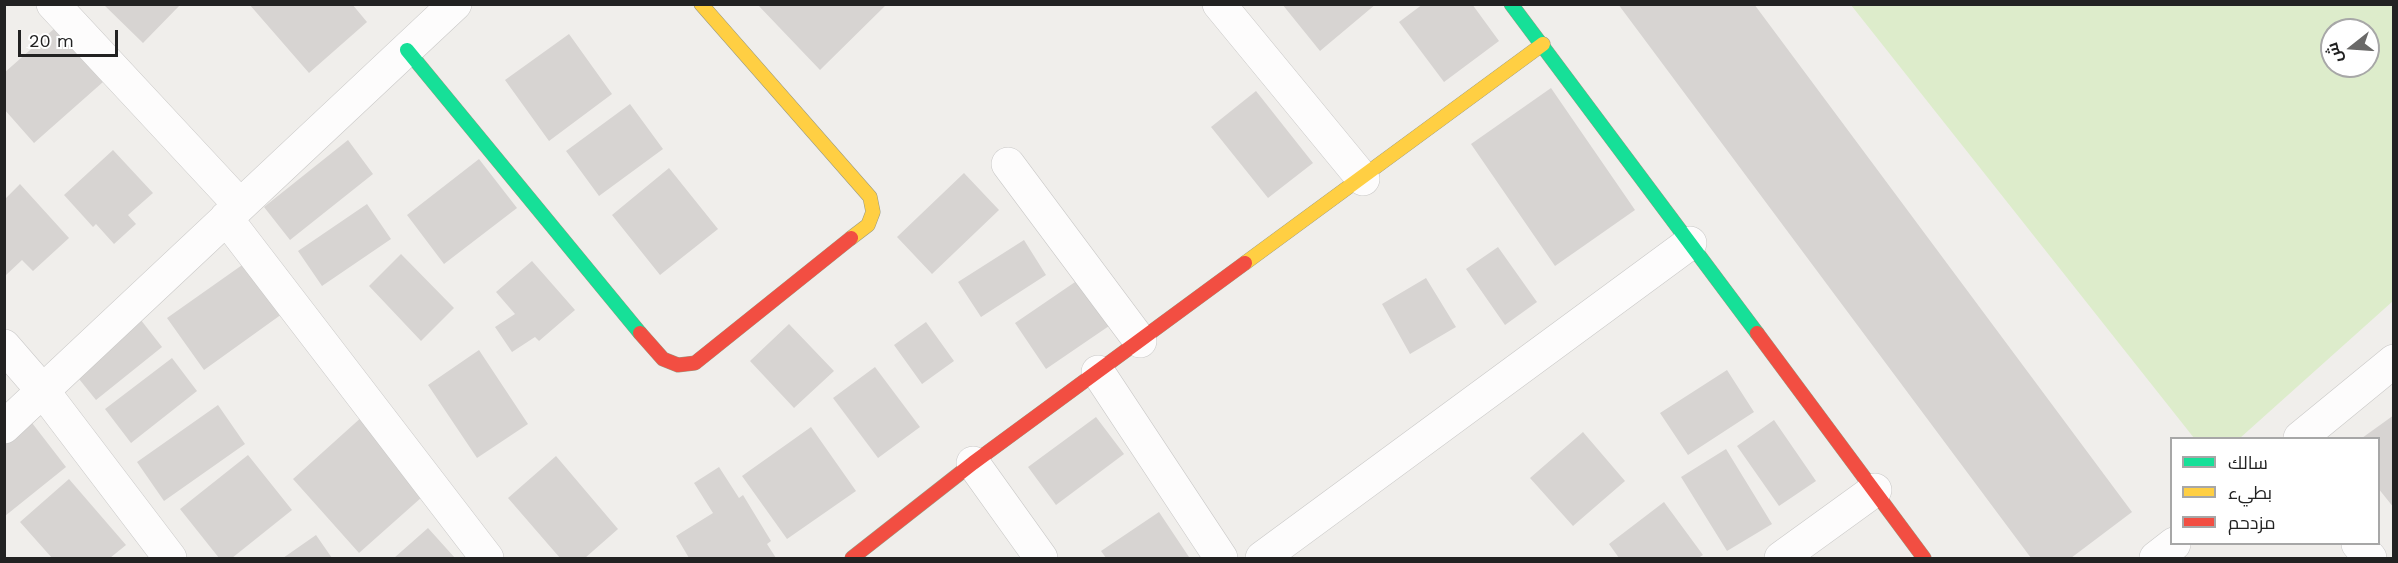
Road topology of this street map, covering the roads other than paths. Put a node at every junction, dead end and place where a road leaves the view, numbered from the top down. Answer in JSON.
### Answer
{"nodes":[{"id":1,"x":53,"y":4,"type":"edge"},
{"id":2,"x":701,"y":4,"type":"edge"},
{"id":3,"x":1219,"y":4,"type":"edge"},
{"id":4,"x":1511,"y":4,"type":"edge"},
{"id":5,"x":448,"y":7,"type":"edge"},
{"id":6,"x":1543,"y":44,"type":"junction"},
{"id":7,"x":407,"y":50,"type":"junction"},
{"id":8,"x":1008,"y":164,"type":"dead end"},
{"id":9,"x":1363,"y":179,"type":"junction"},
{"id":10,"x":233,"y":211,"type":"junction"},
{"id":11,"x":1690,"y":243,"type":"junction"},
{"id":12,"x":1140,"y":341,"type":"junction"},
{"id":13,"x":4,"y":346,"type":"edge"},
{"id":14,"x":2394,"y":361,"type":"edge"},
{"id":15,"x":1098,"y":372,"type":"junction"},
{"id":16,"x":43,"y":391,"type":"junction"},
{"id":17,"x":4,"y":427,"type":"edge"},
{"id":18,"x":2301,"y":437,"type":"edge"},
{"id":19,"x":974,"y":463,"type":"junction"},
{"id":20,"x":1875,"y":490,"type":"junction"},
{"id":21,"x":2172,"y":545,"type":"edge"},
{"id":22,"x":2360,"y":545,"type":"edge"},
{"id":23,"x":170,"y":558,"type":"edge"},
{"id":24,"x":487,"y":558,"type":"edge"},
{"id":25,"x":852,"y":558,"type":"edge"},
{"id":26,"x":1041,"y":558,"type":"edge"},
{"id":27,"x":1221,"y":558,"type":"edge"},
{"id":28,"x":1262,"y":558,"type":"edge"},
{"id":29,"x":1781,"y":558,"type":"edge"},
{"id":30,"x":1924,"y":558,"type":"edge"},
{"id":31,"x":2156,"y":558,"type":"edge"},
{"id":32,"x":2370,"y":558,"type":"edge"}],
"edges":[{"from":1,"to":10,"type":"street"},
{"from":2,"to":7,"type":"street"},
{"from":3,"to":9,"type":"street"},
{"from":4,"to":6,"type":"street"},
{"from":5,"to":7,"type":"street"},
{"from":6,"to":9,"type":"street"},
{"from":6,"to":11,"type":"street"},
{"from":7,"to":10,"type":"street"},
{"from":8,"to":12,"type":"street"},
{"from":9,"to":12,"type":"street"},
{"from":10,"to":16,"type":"street"},
{"from":10,"to":24,"type":"street"},
{"from":11,"to":20,"type":"street"},
{"from":11,"to":28,"type":"street"},
{"from":12,"to":15,"type":"street"},
{"from":13,"to":16,"type":"street"},
{"from":14,"to":18,"type":"street"},
{"from":15,"to":19,"type":"street"},
{"from":15,"to":27,"type":"street"},
{"from":16,"to":17,"type":"street"},
{"from":16,"to":23,"type":"street"},
{"from":19,"to":25,"type":"street"},
{"from":19,"to":26,"type":"street"},
{"from":20,"to":29,"type":"street"},
{"from":20,"to":30,"type":"street"},
{"from":21,"to":31,"type":"street"},
{"from":22,"to":32,"type":"street"}]}
